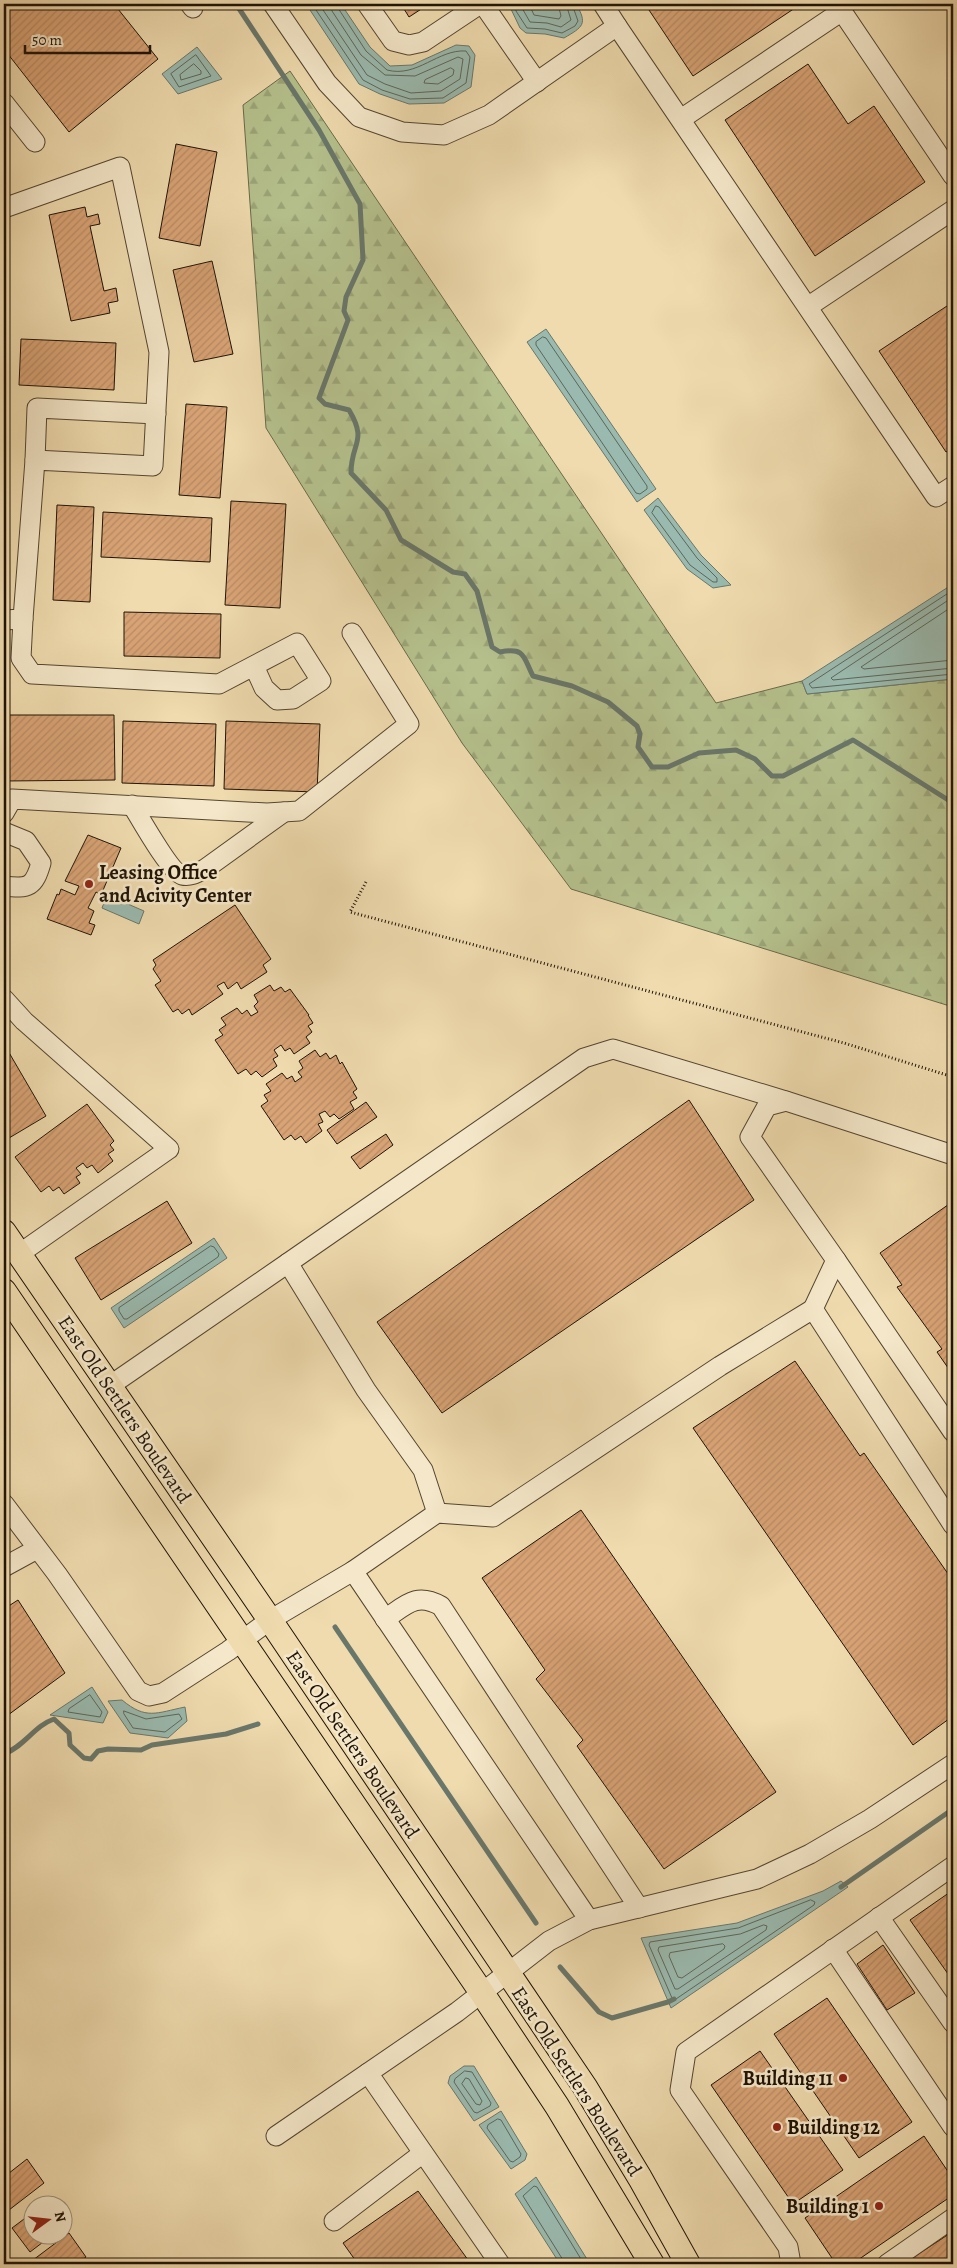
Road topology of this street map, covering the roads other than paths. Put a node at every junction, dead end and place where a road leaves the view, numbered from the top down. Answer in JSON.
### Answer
{"nodes":[{"id":1,"x":273,"y":4,"type":"edge"},
{"id":2,"x":367,"y":4,"type":"edge"},
{"id":3,"x":482,"y":4,"type":"edge"},
{"id":4,"x":603,"y":4,"type":"edge"},
{"id":5,"x":840,"y":8,"type":"edge"},
{"id":6,"x":617,"y":26,"type":"junction"},
{"id":7,"x":537,"y":82,"type":"junction"},
{"id":8,"x":5,"y":106,"type":"edge"},
{"id":9,"x":681,"y":119,"type":"junction"},
{"id":10,"x":35,"y":142,"type":"dead end"},
{"id":11,"x":953,"y":176,"type":"edge"},
{"id":12,"x":4,"y":208,"type":"edge"},
{"id":13,"x":953,"y":210,"type":"edge"},
{"id":14,"x":808,"y":306,"type":"junction"},
{"id":15,"x":156,"y":414,"type":"junction"},
{"id":16,"x":35,"y":460,"type":"junction"},
{"id":17,"x":953,"y":486,"type":"edge"},
{"id":18,"x":23,"y":619,"type":"junction"},
{"id":19,"x":4,"y":620,"type":"edge"},
{"id":20,"x":352,"y":633,"type":"dead end"},
{"id":21,"x":254,"y":666,"type":"dead end"},
{"id":22,"x":132,"y":805,"type":"junction"},
{"id":23,"x":284,"y":812,"type":"junction"},
{"id":24,"x":4,"y":813,"type":"edge"},
{"id":25,"x":4,"y":832,"type":"edge"},
{"id":26,"x":4,"y":886,"type":"edge"},
{"id":27,"x":4,"y":1000,"type":"edge"},
{"id":28,"x":786,"y":1101,"type":"junction"},
{"id":29,"x":953,"y":1155,"type":"edge"},
{"id":30,"x":4,"y":1232,"type":"edge"},
{"id":31,"x":19,"y":1254,"type":"junction"},
{"id":32,"x":836,"y":1260,"type":"junction"},
{"id":33,"x":288,"y":1263,"type":"junction"},
{"id":34,"x":4,"y":1291,"type":"edge"},
{"id":35,"x":813,"y":1308,"type":"junction"},
{"id":36,"x":108,"y":1387,"type":"junction"},
{"id":37,"x":953,"y":1432,"type":"edge"},
{"id":38,"x":4,"y":1504,"type":"edge"},
{"id":39,"x":437,"y":1513,"type":"junction"},
{"id":40,"x":953,"y":1525,"type":"edge"},
{"id":41,"x":37,"y":1550,"type":"junction"},
{"id":42,"x":4,"y":1567,"type":"edge"},
{"id":43,"x":353,"y":1571,"type":"junction"},
{"id":44,"x":385,"y":1619,"type":"junction"},
{"id":45,"x":270,"y":1620,"type":"junction"},
{"id":46,"x":241,"y":1641,"type":"junction"},
{"id":47,"x":953,"y":1764,"type":"edge"},
{"id":48,"x":953,"y":1866,"type":"edge"},
{"id":49,"x":639,"y":1908,"type":"junction"},
{"id":50,"x":879,"y":1917,"type":"junction"},
{"id":51,"x":589,"y":1920,"type":"junction"},
{"id":52,"x":833,"y":1949,"type":"junction"},
{"id":53,"x":507,"y":1971,"type":"junction"},
{"id":54,"x":482,"y":1993,"type":"junction"},
{"id":55,"x":953,"y":2023,"type":"edge"},
{"id":56,"x":368,"y":2073,"type":"junction"},
{"id":57,"x":953,"y":2127,"type":"edge"},
{"id":58,"x":276,"y":2136,"type":"dead end"},
{"id":59,"x":423,"y":2153,"type":"junction"},
{"id":60,"x":953,"y":2218,"type":"edge"},
{"id":61,"x":334,"y":2221,"type":"dead end"},
{"id":62,"x":500,"y":2264,"type":"edge"},
{"id":63,"x":652,"y":2264,"type":"edge"},
{"id":64,"x":688,"y":2264,"type":"edge"},
{"id":65,"x":791,"y":2264,"type":"edge"},
{"id":66,"x":887,"y":2264,"type":"edge"}],
"edges":[{"from":1,"to":7,"type":"street"},
{"from":2,"to":3,"type":"street"},
{"from":3,"to":7,"type":"street"},
{"from":4,"to":6,"type":"street"},
{"from":5,"to":9,"type":"street"},
{"from":5,"to":11,"type":"street"},
{"from":6,"to":7,"type":"street"},
{"from":6,"to":9,"type":"street"},
{"from":8,"to":10,"type":"street"},
{"from":9,"to":14,"type":"street"},
{"from":12,"to":15,"type":"street"},
{"from":13,"to":14,"type":"street"},
{"from":14,"to":17,"type":"street"},
{"from":15,"to":16,"type":"street"},
{"from":15,"to":16,"type":"street"},
{"from":16,"to":18,"type":"street"},
{"from":18,"to":19,"type":"street"},
{"from":18,"to":21,"type":"street"},
{"from":20,"to":23,"type":"street"},
{"from":22,"to":23,"type":"street"},
{"from":22,"to":23,"type":"street"},
{"from":22,"to":24,"type":"street"},
{"from":25,"to":26,"type":"street"},
{"from":27,"to":31,"type":"street"},
{"from":28,"to":29,"type":"street"},
{"from":28,"to":32,"type":"street"},
{"from":28,"to":33,"type":"street"},
{"from":30,"to":31,"type":"main road","name":"East Old Settlers Boulevard"},
{"from":31,"to":36,"type":"main road","name":"East Old Settlers Boulevard"},
{"from":32,"to":35,"type":"street"},
{"from":32,"to":37,"type":"street"},
{"from":33,"to":36,"type":"street"},
{"from":33,"to":39,"type":"street"},
{"from":34,"to":46,"type":"main road","name":"East Old Settlers Boulevard"},
{"from":35,"to":39,"type":"street"},
{"from":35,"to":40,"type":"street"},
{"from":36,"to":45,"type":"main road","name":"East Old Settlers Boulevard"},
{"from":38,"to":41,"type":"street"},
{"from":39,"to":43,"type":"street"},
{"from":41,"to":42,"type":"street"},
{"from":41,"to":46,"type":"street"},
{"from":43,"to":44,"type":"street"},
{"from":43,"to":45,"type":"street"},
{"from":44,"to":49,"type":"street"},
{"from":44,"to":51,"type":"street"},
{"from":45,"to":46,"type":"street"},
{"from":45,"to":53,"type":"main road","name":"East Old Settlers Boulevard"},
{"from":46,"to":54,"type":"main road","name":"East Old Settlers Boulevard"},
{"from":47,"to":49,"type":"street"},
{"from":48,"to":50,"type":"street"},
{"from":49,"to":51,"type":"street"},
{"from":50,"to":52,"type":"street"},
{"from":50,"to":55,"type":"street"},
{"from":51,"to":53,"type":"street"},
{"from":52,"to":57,"type":"street"},
{"from":52,"to":65,"type":"street"},
{"from":53,"to":54,"type":"street"},
{"from":53,"to":64,"type":"main road","name":"East Old Settlers Boulevard"},
{"from":54,"to":56,"type":"street"},
{"from":54,"to":63,"type":"main road","name":"East Old Settlers Boulevard"},
{"from":56,"to":58,"type":"street"},
{"from":56,"to":59,"type":"street"},
{"from":59,"to":61,"type":"street"},
{"from":59,"to":62,"type":"street"},
{"from":60,"to":66,"type":"street"}]}
